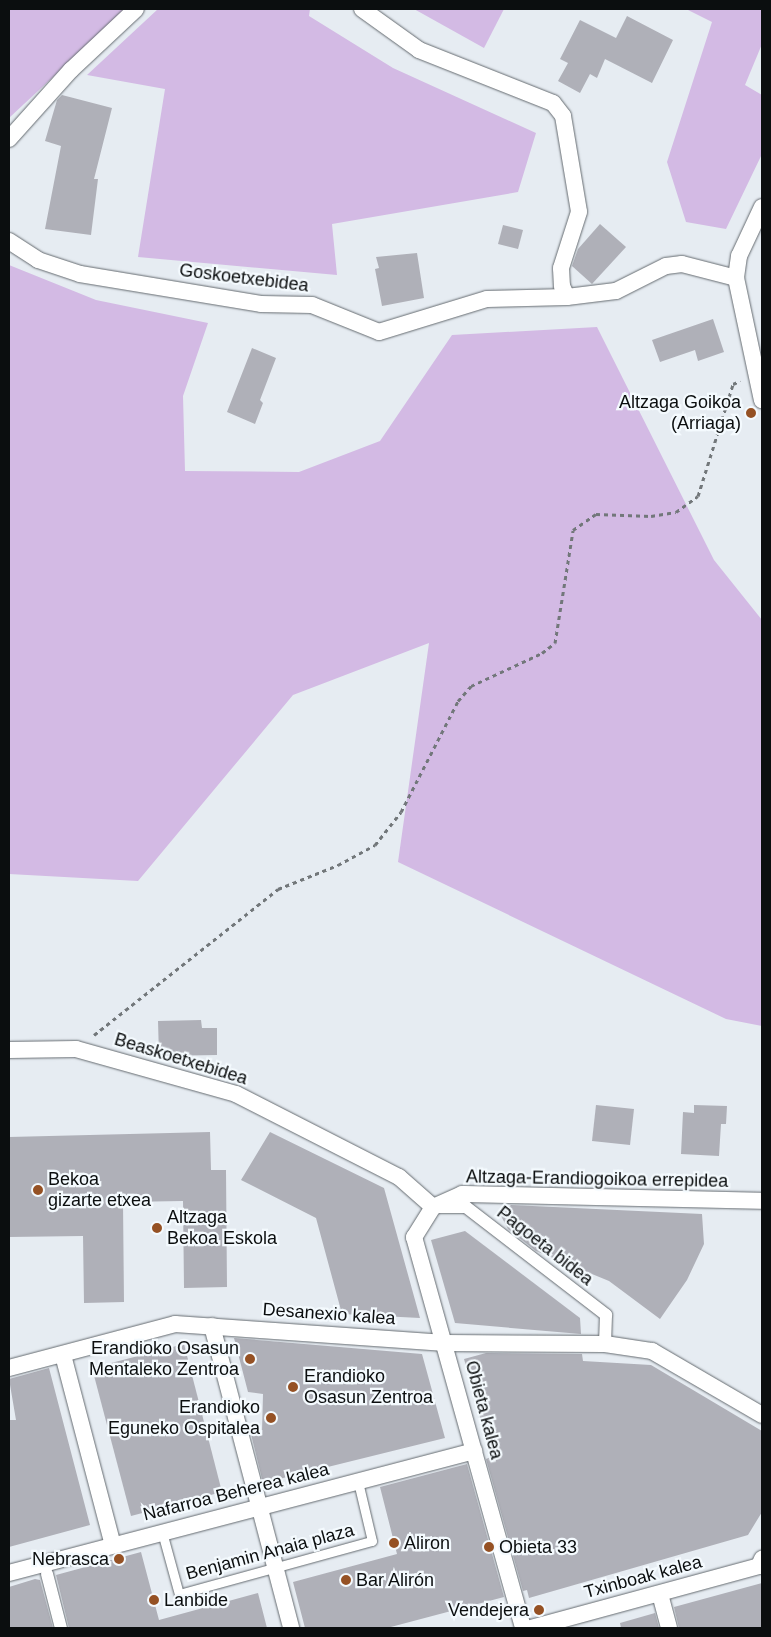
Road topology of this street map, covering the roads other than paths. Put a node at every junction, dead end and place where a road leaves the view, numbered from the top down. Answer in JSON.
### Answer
{"nodes":[{"id":1,"x":136,"y":9,"type":"edge"},
{"id":2,"x":362,"y":9,"type":"edge"},
{"id":3,"x":9,"y":139,"type":"edge"},
{"id":4,"x":762,"y":207,"type":"edge"},
{"id":5,"x":9,"y":241,"type":"edge"},
{"id":6,"x":736,"y":278,"type":"junction"},
{"id":7,"x":567,"y":297,"type":"junction"},
{"id":8,"x":762,"y":400,"type":"edge"},
{"id":9,"x":9,"y":1050,"type":"edge"},
{"id":10,"x":762,"y":1201,"type":"edge"},
{"id":11,"x":433,"y":1207,"type":"junction"},
{"id":12,"x":212,"y":1326,"type":"junction"},
{"id":13,"x":444,"y":1343,"type":"junction"},
{"id":14,"x":605,"y":1344,"type":"junction"},
{"id":15,"x":63,"y":1355,"type":"junction"},
{"id":16,"x":9,"y":1368,"type":"edge"},
{"id":17,"x":762,"y":1414,"type":"edge"},
{"id":18,"x":474,"y":1451,"type":"junction"},
{"id":19,"x":358,"y":1482,"type":"junction"},
{"id":20,"x":259,"y":1508,"type":"junction"},
{"id":21,"x":162,"y":1532,"type":"junction"},
{"id":22,"x":112,"y":1545,"type":"junction"},
{"id":23,"x":761,"y":1564,"type":"edge"},
{"id":24,"x":275,"y":1567,"type":"junction"},
{"id":25,"x":9,"y":1573,"type":"edge"},
{"id":26,"x":47,"y":1574,"type":"dead end"},
{"id":27,"x":660,"y":1594,"type":"junction"},
{"id":28,"x":61,"y":1628,"type":"edge"},
{"id":29,"x":291,"y":1628,"type":"edge"},
{"id":30,"x":523,"y":1628,"type":"edge"},
{"id":31,"x":531,"y":1628,"type":"edge"},
{"id":32,"x":669,"y":1628,"type":"edge"}],
"edges":[{"from":1,"to":3,"type":"street"},
{"from":2,"to":7,"type":"street"},
{"from":4,"to":6,"type":"street"},
{"from":5,"to":7,"type":"street","name":"Goskoetxebidea"},
{"from":6,"to":7,"type":"street","name":"Goskoetxebidea"},
{"from":6,"to":8,"type":"street"},
{"from":9,"to":11,"type":"street","name":"Beaskoetxebidea"},
{"from":10,"to":11,"type":"street","name":"Altzaga-Erandiogoikoa errepidea"},
{"from":11,"to":13,"type":"street","name":"Obieta kalea"},
{"from":11,"to":14,"type":"street","name":"Pagoeta bidea"},
{"from":12,"to":13,"type":"street","name":"Desanexio kalea"},
{"from":12,"to":15,"type":"street","name":"Desanexio kalea"},
{"from":12,"to":20,"type":"street"},
{"from":13,"to":14,"type":"street","name":"Desanexio kalea"},
{"from":13,"to":18,"type":"street","name":"Obieta kalea"},
{"from":14,"to":17,"type":"street","name":"Desanexio kalea"},
{"from":15,"to":16,"type":"street","name":"Desanexio kalea"},
{"from":15,"to":22,"type":"street"},
{"from":18,"to":19,"type":"street","name":"Nafarroa Beherea kalea"},
{"from":18,"to":30,"type":"street","name":"Obieta kalea"},
{"from":19,"to":20,"type":"street","name":"Nafarroa Beherea kalea"},
{"from":19,"to":24,"type":"lane","name":"Benjamin Anaia plaza"},
{"from":20,"to":21,"type":"street","name":"Nafarroa Beherea kalea"},
{"from":20,"to":24,"type":"street"},
{"from":21,"to":22,"type":"street","name":"Nafarroa Beherea kalea"},
{"from":21,"to":24,"type":"lane","name":"Benjamin Anaia plaza"},
{"from":22,"to":25,"type":"street","name":"Nafarroa Beherea kalea"},
{"from":23,"to":27,"type":"street","name":"Txinboak kalea"},
{"from":24,"to":29,"type":"street"},
{"from":26,"to":28,"type":"street"},
{"from":27,"to":31,"type":"street","name":"Txinboak kalea"},
{"from":27,"to":32,"type":"street"}]}
